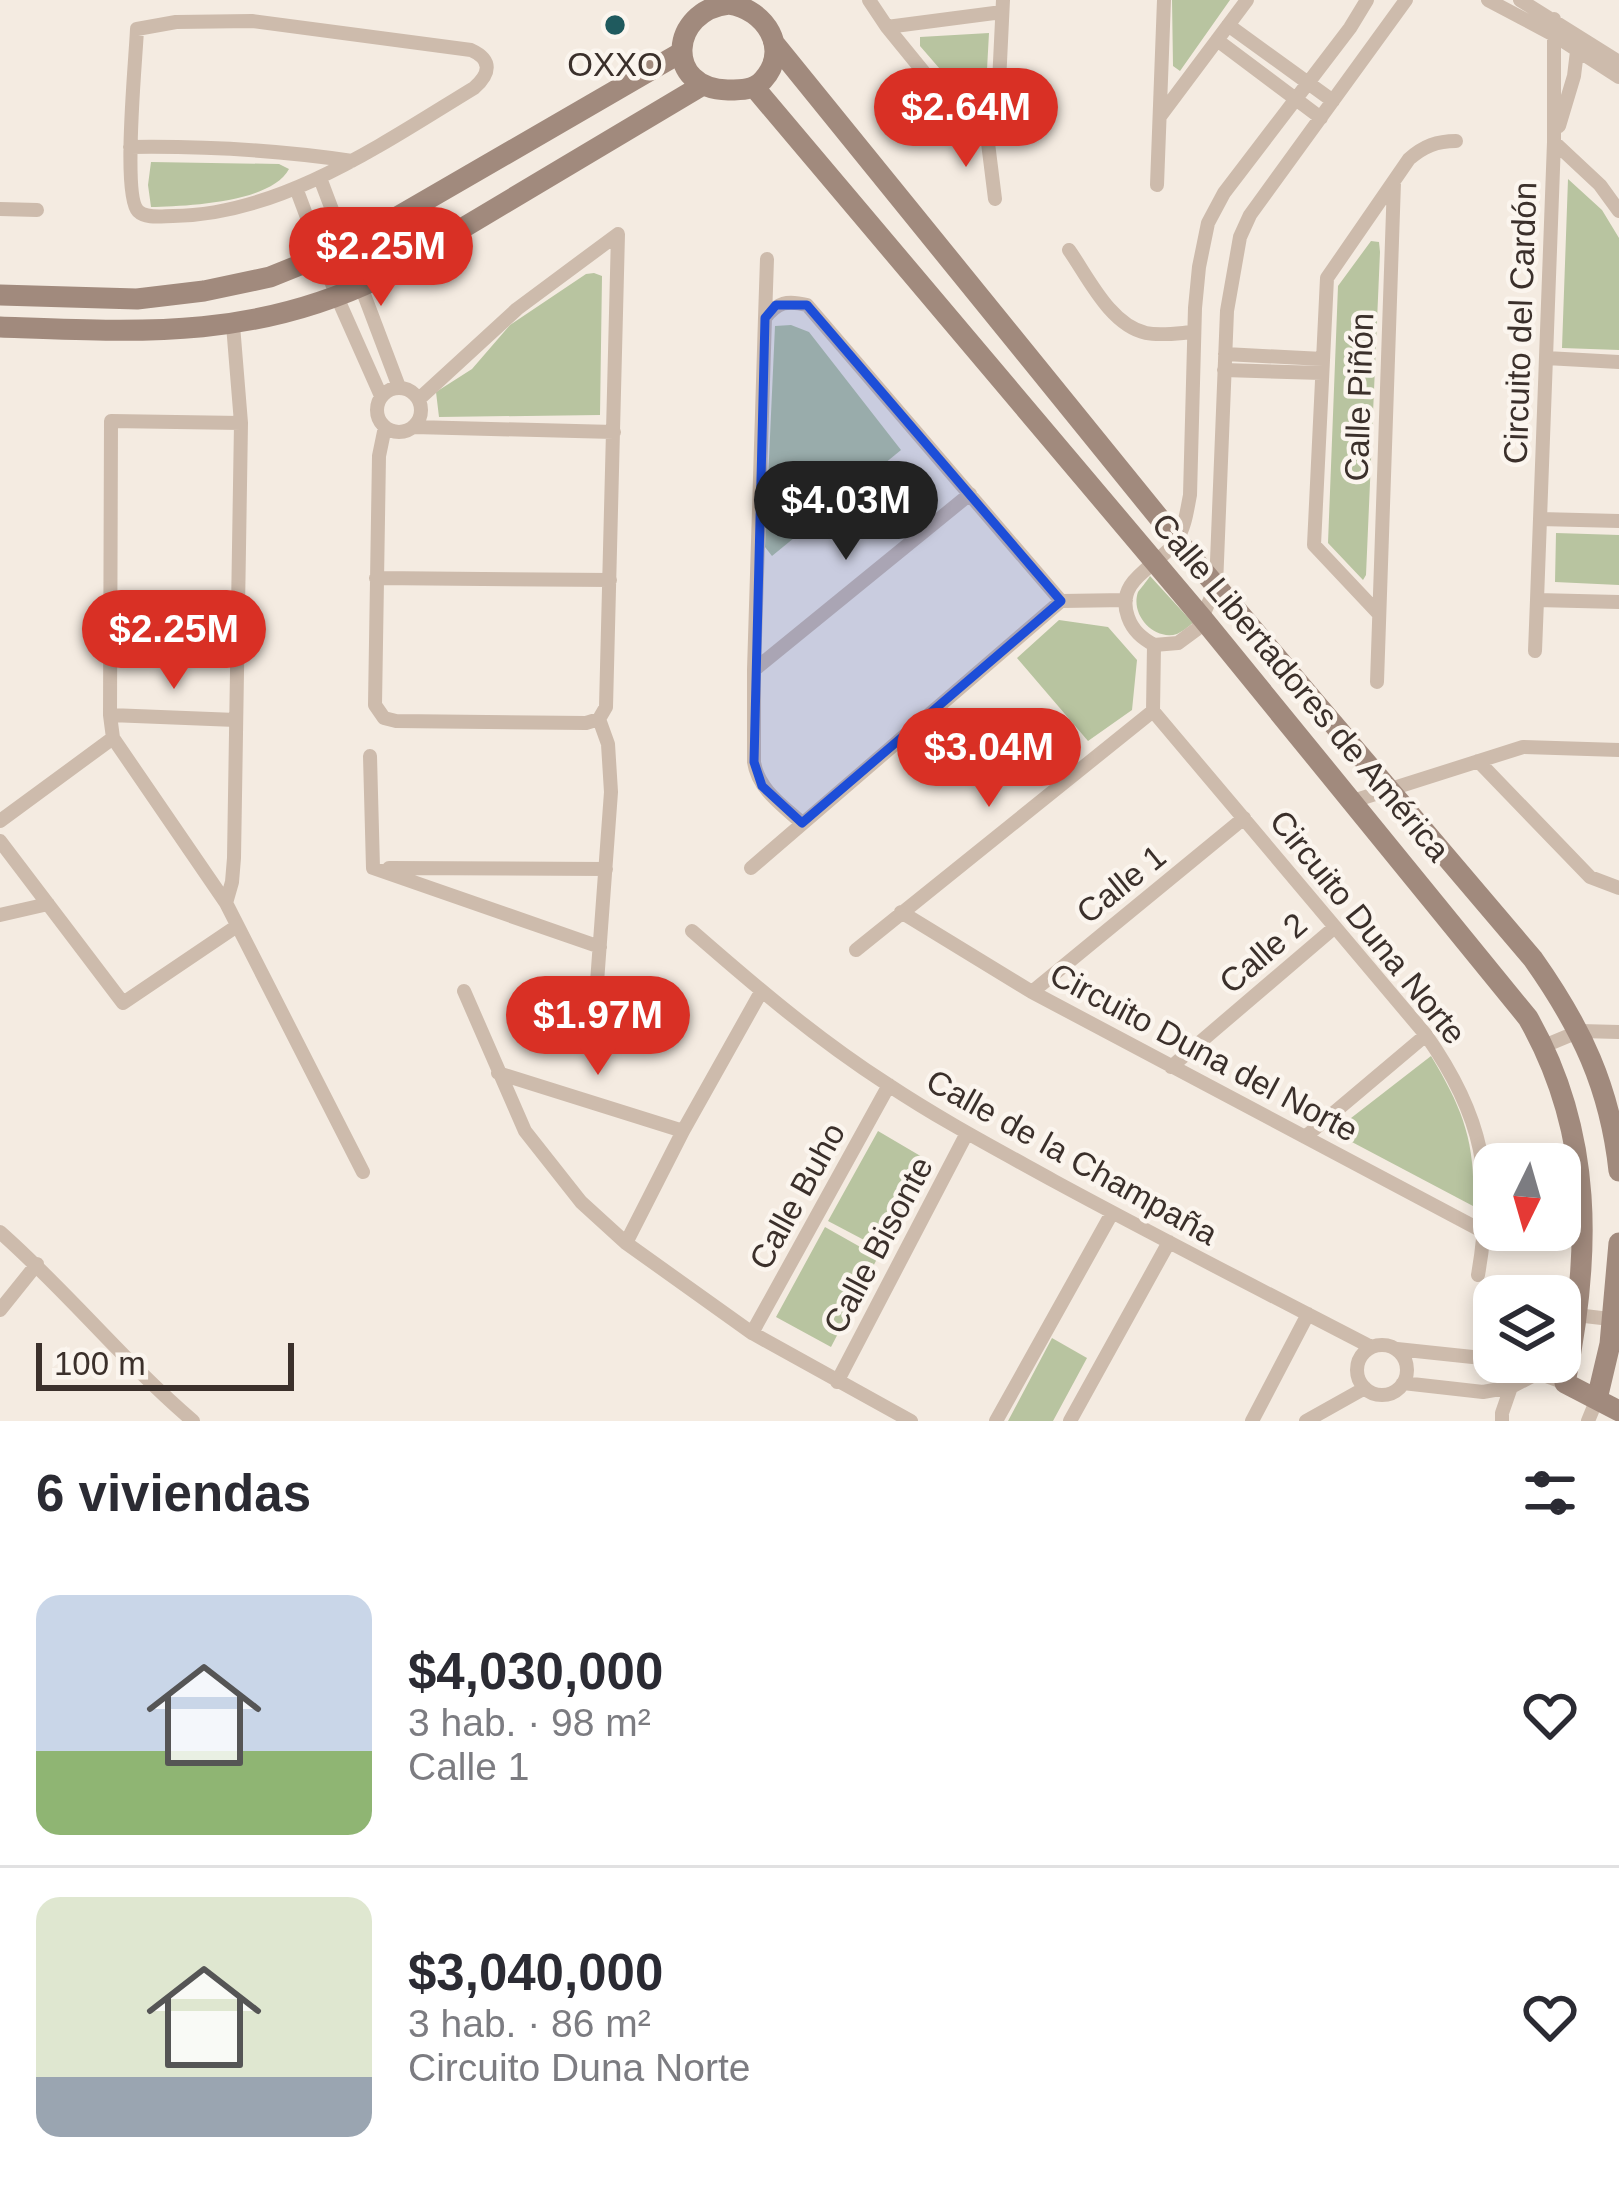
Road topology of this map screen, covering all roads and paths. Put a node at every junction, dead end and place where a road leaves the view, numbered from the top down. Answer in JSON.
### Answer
{"nodes":[{"id":1,"x":869,"y":0,"type":"edge"},
{"id":2,"x":1164,"y":0,"type":"edge"},
{"id":3,"x":1247,"y":0,"type":"edge"},
{"id":4,"x":1367,"y":0,"type":"edge"},
{"id":5,"x":1406,"y":0,"type":"edge"},
{"id":6,"x":1489,"y":0,"type":"edge"},
{"id":7,"x":1520,"y":0,"type":"edge"},
{"id":8,"x":749,"y":4,"type":"edge"},
{"id":9,"x":1002,"y":6,"type":"edge"},
{"id":10,"x":701,"y":7,"type":"edge"},
{"id":11,"x":1228,"y":25,"type":"junction"},
{"id":12,"x":887,"y":27,"type":"junction"},
{"id":13,"x":1554,"y":27,"type":"junction"},
{"id":14,"x":1217,"y":40,"type":"junction"},
{"id":15,"x":774,"y":43,"type":"junction"},
{"id":16,"x":1578,"y":43,"type":"junction"},
{"id":17,"x":682,"y":52,"type":"junction"},
{"id":18,"x":1619,"y":62,"type":"edge"},
{"id":19,"x":1619,"y":77,"type":"edge"},
{"id":20,"x":1308,"y":83,"type":"junction"},
{"id":21,"x":700,"y":86,"type":"junction"},
{"id":22,"x":754,"y":87,"type":"junction"},
{"id":23,"x":1296,"y":99,"type":"junction"},
{"id":24,"x":1333,"y":101,"type":"junction"},
{"id":25,"x":1161,"y":116,"type":"junction"},
{"id":26,"x":1321,"y":118,"type":"junction"},
{"id":27,"x":987,"y":136,"type":"junction"},
{"id":28,"x":1456,"y":141,"type":"dead end"},
{"id":29,"x":1554,"y":142,"type":"junction"},
{"id":30,"x":130,"y":147,"type":"junction"},
{"id":31,"x":354,"y":161,"type":"junction"},
{"id":32,"x":320,"y":178,"type":"junction"},
{"id":33,"x":1394,"y":182,"type":"junction"},
{"id":34,"x":1157,"y":185,"type":"dead end"},
{"id":35,"x":296,"y":188,"type":"junction"},
{"id":36,"x":995,"y":199,"type":"dead end"},
{"id":37,"x":0,"y":208,"type":"edge"},
{"id":38,"x":38,"y":210,"type":"dead end"},
{"id":39,"x":1619,"y":212,"type":"edge"},
{"id":40,"x":347,"y":246,"type":"junction"},
{"id":41,"x":1069,"y":250,"type":"dead end"},
{"id":42,"x":322,"y":257,"type":"junction"},
{"id":43,"x":767,"y":259,"type":"dead end"},
{"id":44,"x":363,"y":286,"type":"junction"},
{"id":45,"x":0,"y":295,"type":"edge"},
{"id":46,"x":337,"y":297,"type":"junction"},
{"id":47,"x":1195,"y":308,"type":"junction"},
{"id":48,"x":1227,"y":311,"type":"junction"},
{"id":49,"x":765,"y":318,"type":"junction"},
{"id":50,"x":232,"y":325,"type":"junction"},
{"id":51,"x":0,"y":327,"type":"edge"},
{"id":52,"x":1194,"y":332,"type":"junction"},
{"id":53,"x":1546,"y":358,"type":"junction"},
{"id":54,"x":1224,"y":362,"type":"junction"},
{"id":55,"x":1619,"y":362,"type":"edge"},
{"id":56,"x":1323,"y":366,"type":"junction"},
{"id":57,"x":1192,"y":386,"type":"junction"},
{"id":58,"x":398,"y":387,"type":"junction"},
{"id":59,"x":1223,"y":388,"type":"junction"},
{"id":60,"x":381,"y":397,"type":"junction"},
{"id":61,"x":419,"y":399,"type":"junction"},
{"id":62,"x":242,"y":423,"type":"junction"},
{"id":63,"x":385,"y":427,"type":"junction"},
{"id":64,"x":414,"y":427,"type":"junction"},
{"id":65,"x":614,"y":432,"type":"junction"},
{"id":66,"x":970,"y":494,"type":"junction"},
{"id":67,"x":1540,"y":519,"type":"junction"},
{"id":68,"x":1619,"y":521,"type":"edge"},
{"id":69,"x":1177,"y":540,"type":"junction"},
{"id":70,"x":1154,"y":561,"type":"junction"},
{"id":71,"x":376,"y":578,"type":"junction"},
{"id":72,"x":610,"y":580,"type":"junction"},
{"id":73,"x":1216,"y":586,"type":"junction"},
{"id":74,"x":1126,"y":599,"type":"junction"},
{"id":75,"x":1537,"y":600,"type":"junction"},
{"id":76,"x":1061,"y":601,"type":"junction"},
{"id":77,"x":1619,"y":602,"type":"edge"},
{"id":78,"x":1378,"y":613,"type":"junction"},
{"id":79,"x":1203,"y":619,"type":"junction"},
{"id":80,"x":1154,"y":645,"type":"junction"},
{"id":81,"x":1535,"y":650,"type":"dead end"},
{"id":82,"x":754,"y":670,"type":"junction"},
{"id":83,"x":1377,"y":682,"type":"dead end"},
{"id":84,"x":1153,"y":711,"type":"junction"},
{"id":85,"x":110,"y":715,"type":"junction"},
{"id":86,"x":599,"y":719,"type":"junction"},
{"id":87,"x":236,"y":720,"type":"junction"},
{"id":88,"x":113,"y":738,"type":"junction"},
{"id":89,"x":1619,"y":750,"type":"edge"},
{"id":90,"x":370,"y":756,"type":"dead end"},
{"id":91,"x":1478,"y":761,"type":"junction"},
{"id":92,"x":1390,"y":789,"type":"junction"},
{"id":93,"x":1353,"y":801,"type":"junction"},
{"id":94,"x":1244,"y":818,"type":"junction"},
{"id":95,"x":0,"y":821,"type":"edge"},
{"id":96,"x":802,"y":823,"type":"junction"},
{"id":97,"x":0,"y":841,"type":"edge"},
{"id":98,"x":373,"y":868,"type":"junction"},
{"id":99,"x":751,"y":868,"type":"dead end"},
{"id":100,"x":606,"y":869,"type":"junction"},
{"id":101,"x":1619,"y":888,"type":"edge"},
{"id":102,"x":226,"y":903,"type":"junction"},
{"id":103,"x":48,"y":904,"type":"junction"},
{"id":104,"x":901,"y":912,"type":"junction"},
{"id":105,"x":0,"y":915,"type":"edge"},
{"id":106,"x":237,"y":926,"type":"junction"},
{"id":107,"x":1335,"y":927,"type":"junction"},
{"id":108,"x":692,"y":931,"type":"dead end"},
{"id":109,"x":600,"y":947,"type":"junction"},
{"id":110,"x":856,"y":950,"type":"dead end"},
{"id":111,"x":464,"y":991,"type":"dead end"},
{"id":112,"x":761,"y":992,"type":"junction"},
{"id":113,"x":1032,"y":992,"type":"junction"},
{"id":114,"x":596,"y":996,"type":"dead end"},
{"id":115,"x":1580,"y":1031,"type":"junction"},
{"id":116,"x":1619,"y":1032,"type":"edge"},
{"id":117,"x":1426,"y":1035,"type":"junction"},
{"id":118,"x":1544,"y":1046,"type":"junction"},
{"id":119,"x":1171,"y":1067,"type":"junction"},
{"id":120,"x":498,"y":1072,"type":"junction"},
{"id":121,"x":889,"y":1085,"type":"junction"},
{"id":122,"x":683,"y":1131,"type":"junction"},
{"id":123,"x":967,"y":1133,"type":"junction"},
{"id":124,"x":1305,"y":1137,"type":"junction"},
{"id":125,"x":1479,"y":1143,"type":"edge"},
{"id":126,"x":363,"y":1172,"type":"dead end"},
{"id":127,"x":1619,"y":1172,"type":"edge"},
{"id":128,"x":1112,"y":1213,"type":"junction"},
{"id":129,"x":1473,"y":1226,"type":"edge"},
{"id":130,"x":0,"y":1232,"type":"edge"},
{"id":131,"x":1169,"y":1242,"type":"junction"},
{"id":132,"x":626,"y":1243,"type":"junction"},
{"id":133,"x":1619,"y":1244,"type":"edge"},
{"id":134,"x":1483,"y":1251,"type":"edge"},
{"id":135,"x":37,"y":1264,"type":"junction"},
{"id":136,"x":1478,"y":1275,"type":"dead end"},
{"id":137,"x":1579,"y":1275,"type":"edge"},
{"id":138,"x":0,"y":1310,"type":"edge"},
{"id":139,"x":1307,"y":1314,"type":"junction"},
{"id":140,"x":1581,"y":1316,"type":"edge"},
{"id":141,"x":1616,"y":1319,"type":"edge"},
{"id":142,"x":752,"y":1333,"type":"junction"},
{"id":143,"x":1371,"y":1347,"type":"junction"},
{"id":144,"x":1396,"y":1349,"type":"junction"},
{"id":145,"x":837,"y":1382,"type":"junction"},
{"id":146,"x":1402,"y":1383,"type":"junction"},
{"id":147,"x":1519,"y":1383,"type":"edge"},
{"id":148,"x":1565,"y":1383,"type":"edge"},
{"id":149,"x":1511,"y":1387,"type":"junction"},
{"id":150,"x":1365,"y":1388,"type":"junction"},
{"id":151,"x":1597,"y":1399,"type":"junction"},
{"id":152,"x":1619,"y":1411,"type":"edge"},
{"id":153,"x":193,"y":1421,"type":"edge"},
{"id":154,"x":911,"y":1421,"type":"edge"},
{"id":155,"x":996,"y":1421,"type":"edge"},
{"id":156,"x":1070,"y":1421,"type":"edge"},
{"id":157,"x":1252,"y":1421,"type":"edge"},
{"id":158,"x":1306,"y":1421,"type":"edge"},
{"id":159,"x":1502,"y":1421,"type":"edge"},
{"id":160,"x":1588,"y":1421,"type":"edge"}],
"edges":[{"from":1,"to":12,"type":"street"},
{"from":2,"to":25,"type":"street"},
{"from":3,"to":11,"type":"street"},
{"from":4,"to":20,"type":"street"},
{"from":5,"to":24,"type":"street"},
{"from":6,"to":13,"type":"street"},
{"from":7,"to":13,"type":"street"},
{"from":8,"to":10,"type":"street"},
{"from":8,"to":15,"type":"street"},
{"from":9,"to":12,"type":"street"},
{"from":9,"to":27,"type":"street"},
{"from":10,"to":17,"type":"street"},
{"from":11,"to":14,"type":"street"},
{"from":11,"to":20,"type":"street"},
{"from":12,"to":27,"type":"street"},
{"from":13,"to":16,"type":"street"},
{"from":13,"to":29,"type":"street"},
{"from":14,"to":23,"type":"street"},
{"from":14,"to":25,"type":"street"},
{"from":15,"to":22,"type":"street"},
{"from":15,"to":69,"type":"street","name":"Calle Libertadores de América"},
{"from":16,"to":18,"type":"street"},
{"from":16,"to":19,"type":"street"},
{"from":16,"to":29,"type":"street"},
{"from":17,"to":21,"type":"street"},
{"from":17,"to":40,"type":"street"},
{"from":20,"to":23,"type":"street"},
{"from":20,"to":24,"type":"street"},
{"from":21,"to":22,"type":"street"},
{"from":21,"to":44,"type":"street"},
{"from":22,"to":70,"type":"street","name":"Calle Libertadores de América"},
{"from":23,"to":26,"type":"street"},
{"from":23,"to":47,"type":"street"},
{"from":24,"to":26,"type":"street"},
{"from":25,"to":34,"type":"street"},
{"from":26,"to":48,"type":"street"},
{"from":27,"to":36,"type":"street"},
{"from":28,"to":33,"type":"street"},
{"from":29,"to":39,"type":"street","name":"Circuito del Cardón"},
{"from":29,"to":53,"type":"street","name":"Circuito del Cardón"},
{"from":30,"to":31,"type":"street"},
{"from":30,"to":31,"type":"street"},
{"from":30,"to":35,"type":"street"},
{"from":31,"to":32,"type":"street"},
{"from":32,"to":35,"type":"street"},
{"from":32,"to":40,"type":"street"},
{"from":33,"to":56,"type":"street"},
{"from":33,"to":78,"type":"street","name":"Calle Piñón"},
{"from":35,"to":42,"type":"street"},
{"from":37,"to":38,"type":"street"},
{"from":40,"to":42,"type":"street"},
{"from":40,"to":44,"type":"street"},
{"from":41,"to":52,"type":"street"},
{"from":42,"to":45,"type":"street"},
{"from":42,"to":46,"type":"street"},
{"from":43,"to":49,"type":"street"},
{"from":44,"to":46,"type":"street"},
{"from":44,"to":58,"type":"street"},
{"from":46,"to":50,"type":"street"},
{"from":46,"to":60,"type":"street"},
{"from":47,"to":48,"type":"street"},
{"from":47,"to":52,"type":"street"},
{"from":48,"to":54,"type":"street"},
{"from":49,"to":66,"type":"street"},
{"from":49,"to":82,"type":"street"},
{"from":50,"to":51,"type":"street"},
{"from":50,"to":62,"type":"street"},
{"from":52,"to":57,"type":"street"},
{"from":53,"to":55,"type":"street"},
{"from":53,"to":67,"type":"street","name":"Circuito del Cardón"},
{"from":54,"to":56,"type":"street","name":"Calle Piñón"},
{"from":54,"to":59,"type":"street"},
{"from":56,"to":78,"type":"street"},
{"from":57,"to":59,"type":"street"},
{"from":57,"to":69,"type":"street"},
{"from":58,"to":60,"type":"street"},
{"from":58,"to":61,"type":"street"},
{"from":59,"to":73,"type":"street"},
{"from":60,"to":63,"type":"street"},
{"from":61,"to":64,"type":"street"},
{"from":61,"to":65,"type":"street"},
{"from":62,"to":85,"type":"street"},
{"from":62,"to":87,"type":"street"},
{"from":63,"to":64,"type":"street"},
{"from":63,"to":71,"type":"street"},
{"from":64,"to":65,"type":"street"},
{"from":65,"to":72,"type":"street"},
{"from":66,"to":76,"type":"street"},
{"from":66,"to":82,"type":"street"},
{"from":67,"to":68,"type":"street"},
{"from":67,"to":75,"type":"street","name":"Circuito del Cardón"},
{"from":69,"to":70,"type":"street"},
{"from":69,"to":73,"type":"street","name":"Calle Libertadores de América"},
{"from":70,"to":74,"type":"street"},
{"from":70,"to":79,"type":"street","name":"Calle Libertadores de América"},
{"from":71,"to":72,"type":"street"},
{"from":71,"to":86,"type":"street"},
{"from":72,"to":86,"type":"street"},
{"from":73,"to":79,"type":"street"},
{"from":73,"to":92,"type":"street","name":"Calle Libertadores de América"},
{"from":74,"to":76,"type":"street"},
{"from":74,"to":80,"type":"street"},
{"from":75,"to":77,"type":"street"},
{"from":75,"to":81,"type":"street","name":"Circuito del Cardón"},
{"from":76,"to":96,"type":"street"},
{"from":78,"to":83,"type":"street","name":"Calle Piñón"},
{"from":79,"to":80,"type":"street"},
{"from":79,"to":93,"type":"street","name":"Calle Libertadores de América"},
{"from":80,"to":84,"type":"street"},
{"from":82,"to":96,"type":"street"},
{"from":84,"to":94,"type":"street","name":"Circuito Duna Norte"},
{"from":84,"to":104,"type":"street"},
{"from":85,"to":87,"type":"street"},
{"from":85,"to":88,"type":"street"},
{"from":86,"to":100,"type":"street"},
{"from":87,"to":102,"type":"street"},
{"from":88,"to":95,"type":"street"},
{"from":88,"to":102,"type":"street"},
{"from":89,"to":91,"type":"street"},
{"from":90,"to":98,"type":"street"},
{"from":91,"to":92,"type":"street"},
{"from":91,"to":101,"type":"street"},
{"from":92,"to":93,"type":"street"},
{"from":92,"to":115,"type":"street","name":"Calle Libertadores de América"},
{"from":93,"to":118,"type":"street","name":"Calle Libertadores de América"},
{"from":94,"to":107,"type":"street","name":"Circuito Duna Norte"},
{"from":94,"to":113,"type":"street","name":"Calle 1"},
{"from":96,"to":99,"type":"street"},
{"from":97,"to":103,"type":"street"},
{"from":98,"to":100,"type":"street"},
{"from":98,"to":109,"type":"street"},
{"from":100,"to":109,"type":"street"},
{"from":102,"to":106,"type":"street"},
{"from":103,"to":105,"type":"street"},
{"from":103,"to":106,"type":"street"},
{"from":104,"to":110,"type":"street"},
{"from":104,"to":113,"type":"street","name":"Circuito Duna del Norte"},
{"from":106,"to":126,"type":"street"},
{"from":107,"to":117,"type":"street","name":"Circuito Duna Norte"},
{"from":107,"to":119,"type":"street","name":"Calle 2"},
{"from":108,"to":112,"type":"street","name":"Calle de la Champaña"},
{"from":109,"to":114,"type":"street"},
{"from":111,"to":120,"type":"street"},
{"from":112,"to":121,"type":"street","name":"Calle de la Champaña"},
{"from":112,"to":122,"type":"street"},
{"from":113,"to":119,"type":"street","name":"Circuito Duna del Norte"},
{"from":115,"to":116,"type":"street"},
{"from":115,"to":118,"type":"street"},
{"from":115,"to":127,"type":"street","name":"Calle Libertadores de América"},
{"from":117,"to":124,"type":"street"},
{"from":117,"to":125,"type":"street","name":"Circuito Duna Norte"},
{"from":118,"to":137,"type":"street","name":"Calle Libertadores de América"},
{"from":119,"to":124,"type":"street","name":"Circuito Duna del Norte"},
{"from":120,"to":122,"type":"street"},
{"from":120,"to":132,"type":"street"},
{"from":121,"to":123,"type":"street","name":"Calle de la Champaña"},
{"from":121,"to":142,"type":"street","name":"Calle Buho"},
{"from":122,"to":132,"type":"street"},
{"from":123,"to":128,"type":"street","name":"Calle de la Champaña"},
{"from":123,"to":145,"type":"street","name":"Calle Bisonte"},
{"from":124,"to":129,"type":"street","name":"Circuito Duna del Norte"},
{"from":128,"to":131,"type":"street","name":"Calle de la Champaña"},
{"from":128,"to":155,"type":"street"},
{"from":130,"to":135,"type":"street"},
{"from":131,"to":139,"type":"street","name":"Calle de la Champaña"},
{"from":131,"to":156,"type":"street"},
{"from":132,"to":142,"type":"street"},
{"from":133,"to":141,"type":"street"},
{"from":134,"to":136,"type":"street","name":"Circuito Duna Norte"},
{"from":135,"to":138,"type":"street"},
{"from":135,"to":153,"type":"street"},
{"from":139,"to":143,"type":"street","name":"Calle de la Champaña"},
{"from":139,"to":157,"type":"street"},
{"from":140,"to":141,"type":"street"},
{"from":141,"to":151,"type":"street"},
{"from":142,"to":145,"type":"street"},
{"from":143,"to":144,"type":"street"},
{"from":143,"to":150,"type":"street"},
{"from":144,"to":146,"type":"street"},
{"from":144,"to":149,"type":"street"},
{"from":145,"to":154,"type":"street"},
{"from":146,"to":149,"type":"street"},
{"from":146,"to":150,"type":"street"},
{"from":147,"to":149,"type":"street"},
{"from":148,"to":151,"type":"street"},
{"from":149,"to":159,"type":"street"},
{"from":150,"to":158,"type":"street"},
{"from":151,"to":152,"type":"street"},
{"from":151,"to":160,"type":"street"}]}
